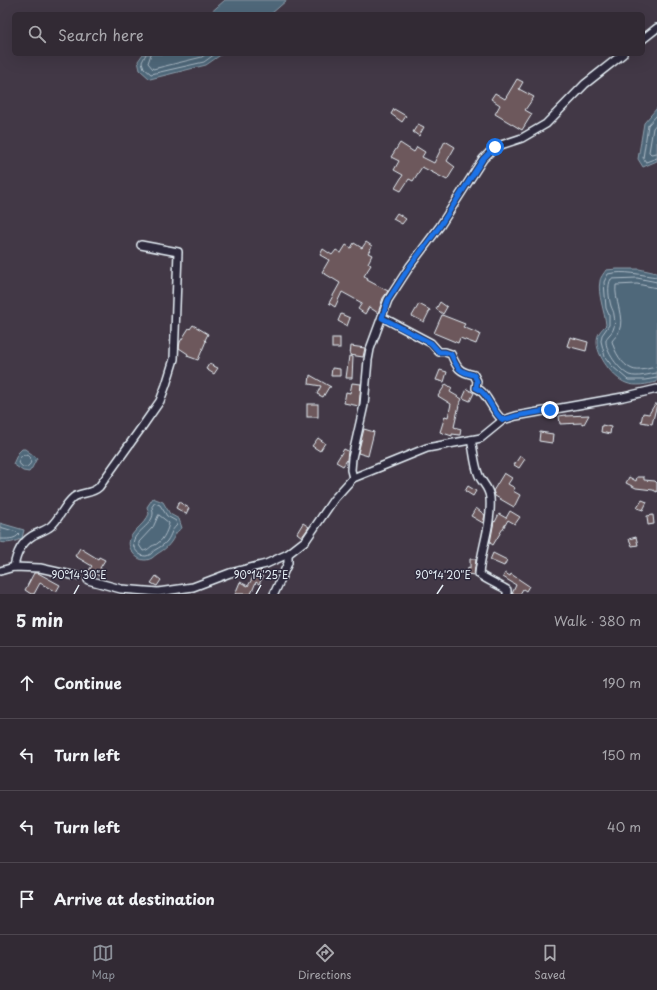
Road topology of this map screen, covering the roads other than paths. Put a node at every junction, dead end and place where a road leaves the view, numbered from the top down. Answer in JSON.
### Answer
{"nodes":[{"id":1,"x":657,"y":28,"type":"edge"},
{"id":2,"x":645,"y":37,"type":"edge"},
{"id":3,"x":620,"y":56,"type":"edge"},
{"id":4,"x":141,"y":245,"type":"dead end"},
{"id":5,"x":382,"y":318,"type":"junction"},
{"id":6,"x":657,"y":389,"type":"edge"},
{"id":7,"x":503,"y":420,"type":"junction"},
{"id":8,"x":471,"y":440,"type":"junction"},
{"id":9,"x":353,"y":478,"type":"junction"},
{"id":10,"x":288,"y":554,"type":"junction"},
{"id":11,"x":14,"y":567,"type":"junction"},
{"id":12,"x":0,"y":571,"type":"edge"},
{"id":13,"x":76,"y":576,"type":"dead end"},
{"id":14,"x":88,"y":580,"type":"dead end"},
{"id":15,"x":121,"y":591,"type":"edge"},
{"id":16,"x":274,"y":594,"type":"edge"},
{"id":17,"x":507,"y":594,"type":"edge"}],
"edges":[{"from":1,"to":2,"type":"street"},
{"from":3,"to":5,"type":"street"},
{"from":4,"to":11,"type":"street"},
{"from":5,"to":7,"type":"street"},
{"from":5,"to":9,"type":"street"},
{"from":6,"to":7,"type":"street"},
{"from":7,"to":8,"type":"street"},
{"from":8,"to":9,"type":"street"},
{"from":8,"to":17,"type":"street"},
{"from":9,"to":10,"type":"street"},
{"from":10,"to":15,"type":"street"},
{"from":10,"to":16,"type":"street"},
{"from":11,"to":12,"type":"street"},
{"from":11,"to":13,"type":"street"},
{"from":14,"to":15,"type":"street"}]}
